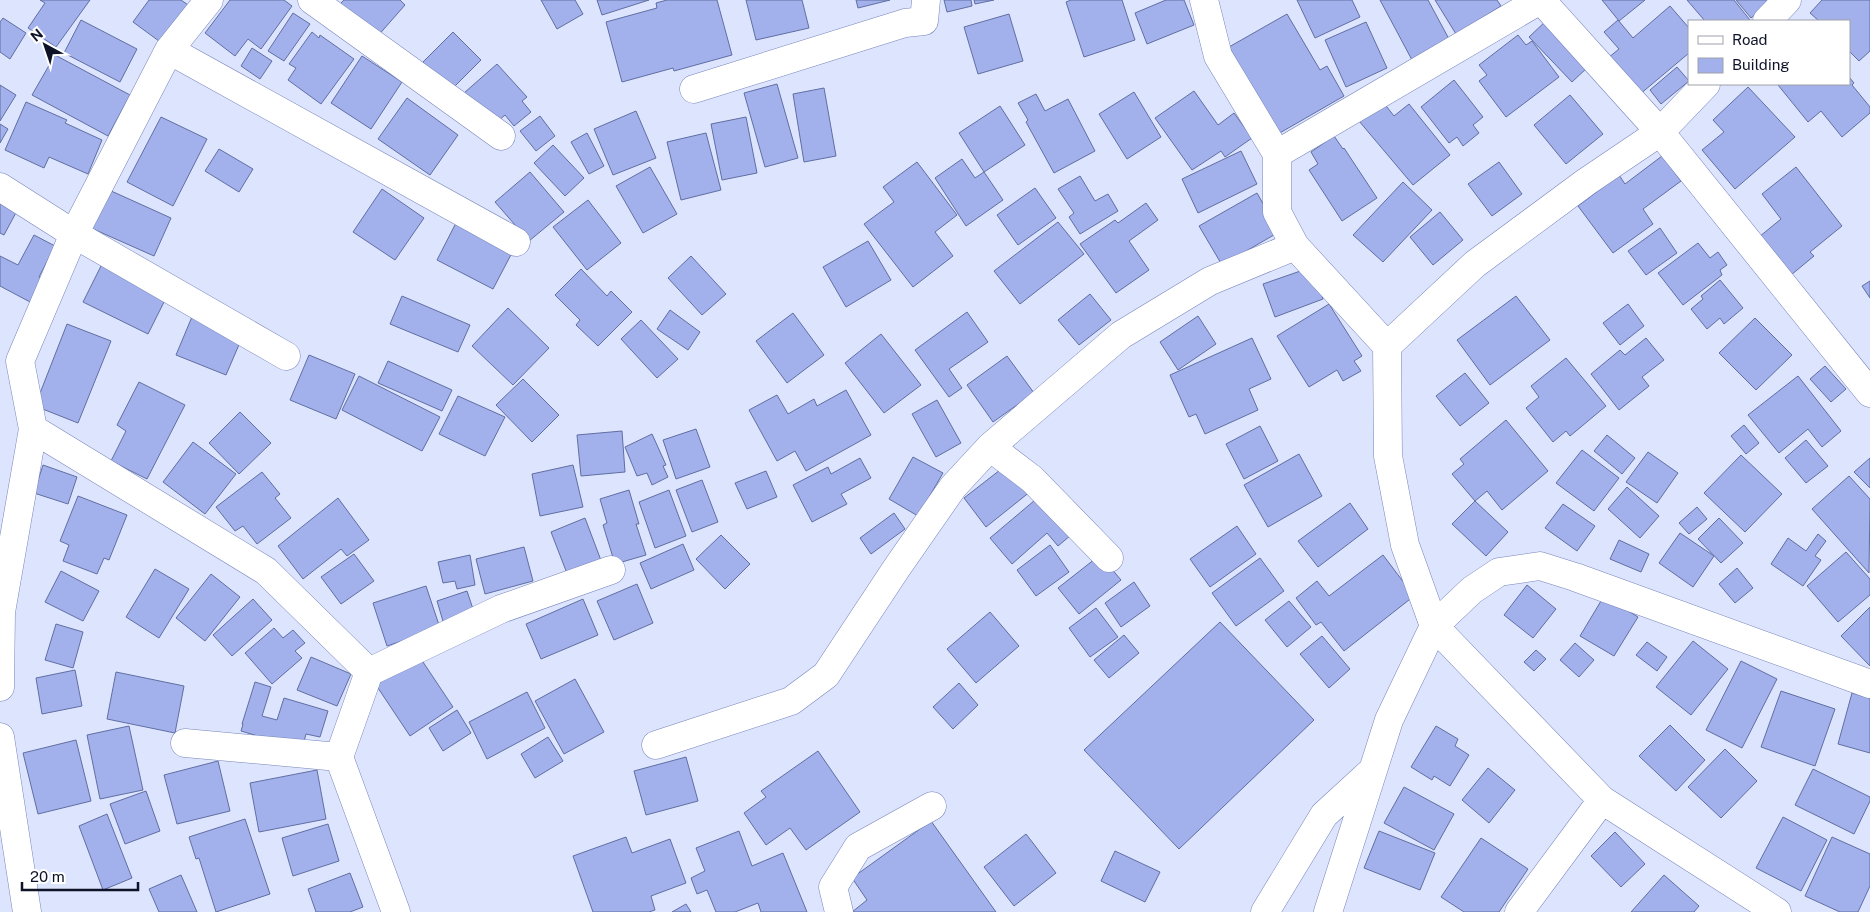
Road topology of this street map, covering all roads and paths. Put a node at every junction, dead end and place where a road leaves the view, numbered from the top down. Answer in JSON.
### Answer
{"nodes":[{"id":1,"x":210,"y":0,"type":"edge"},
{"id":2,"x":312,"y":0,"type":"edge"},
{"id":3,"x":926,"y":0,"type":"edge"},
{"id":4,"x":1204,"y":0,"type":"edge"},
{"id":5,"x":1540,"y":0,"type":"edge"},
{"id":6,"x":1787,"y":0,"type":"edge"},
{"id":7,"x":1768,"y":20,"type":"edge"},
{"id":8,"x":169,"y":50,"type":"junction"},
{"id":9,"x":1705,"y":85,"type":"edge"},
{"id":10,"x":694,"y":89,"type":"dead end"},
{"id":11,"x":1660,"y":132,"type":"junction"},
{"id":12,"x":501,"y":136,"type":"dead end"},
{"id":13,"x":1277,"y":154,"type":"junction"},
{"id":14,"x":0,"y":187,"type":"edge"},
{"id":15,"x":74,"y":234,"type":"junction"},
{"id":16,"x":516,"y":242,"type":"dead end"},
{"id":17,"x":1295,"y":246,"type":"junction"},
{"id":18,"x":1387,"y":346,"type":"junction"},
{"id":19,"x":286,"y":356,"type":"dead end"},
{"id":20,"x":1870,"y":393,"type":"edge"},
{"id":21,"x":33,"y":429,"type":"junction"},
{"id":22,"x":990,"y":447,"type":"junction"},
{"id":23,"x":1108,"y":558,"type":"dead end"},
{"id":24,"x":611,"y":570,"type":"dead end"},
{"id":25,"x":1434,"y":626,"type":"junction"},
{"id":26,"x":369,"y":672,"type":"junction"},
{"id":27,"x":1870,"y":684,"type":"edge"},
{"id":28,"x":0,"y":687,"type":"edge"},
{"id":29,"x":0,"y":737,"type":"edge"},
{"id":30,"x":185,"y":744,"type":"dead end"},
{"id":31,"x":656,"y":745,"type":"dead end"},
{"id":32,"x":339,"y":757,"type":"junction"},
{"id":33,"x":1373,"y":770,"type":"junction"},
{"id":34,"x":1602,"y":800,"type":"junction"},
{"id":35,"x":932,"y":806,"type":"dead end"},
{"id":36,"x":27,"y":912,"type":"edge"},
{"id":37,"x":396,"y":912,"type":"edge"},
{"id":38,"x":839,"y":912,"type":"edge"},
{"id":39,"x":1265,"y":912,"type":"edge"},
{"id":40,"x":1328,"y":912,"type":"edge"},
{"id":41,"x":1519,"y":912,"type":"edge"},
{"id":42,"x":1777,"y":912,"type":"edge"}],
"edges":[{"from":1,"to":8,"type":"street"},
{"from":2,"to":12,"type":"street"},
{"from":3,"to":10,"type":"street"},
{"from":4,"to":13,"type":"street"},
{"from":5,"to":11,"type":"street"},
{"from":5,"to":13,"type":"street"},
{"from":6,"to":7,"type":"street"},
{"from":8,"to":15,"type":"street"},
{"from":8,"to":16,"type":"street"},
{"from":9,"to":11,"type":"street"},
{"from":11,"to":18,"type":"street"},
{"from":11,"to":20,"type":"street"},
{"from":13,"to":17,"type":"street"},
{"from":14,"to":15,"type":"street"},
{"from":15,"to":19,"type":"street"},
{"from":15,"to":21,"type":"street"},
{"from":17,"to":18,"type":"street"},
{"from":17,"to":22,"type":"street"},
{"from":18,"to":25,"type":"street"},
{"from":21,"to":26,"type":"street"},
{"from":21,"to":28,"type":"street"},
{"from":22,"to":23,"type":"street"},
{"from":22,"to":31,"type":"street"},
{"from":24,"to":26,"type":"street"},
{"from":25,"to":27,"type":"street"},
{"from":25,"to":33,"type":"street"},
{"from":25,"to":34,"type":"street"},
{"from":26,"to":32,"type":"street"},
{"from":29,"to":36,"type":"street"},
{"from":30,"to":32,"type":"street"},
{"from":32,"to":37,"type":"street"},
{"from":33,"to":39,"type":"street"},
{"from":33,"to":40,"type":"street"},
{"from":34,"to":41,"type":"street"},
{"from":34,"to":42,"type":"street"},
{"from":35,"to":38,"type":"street"}]}
